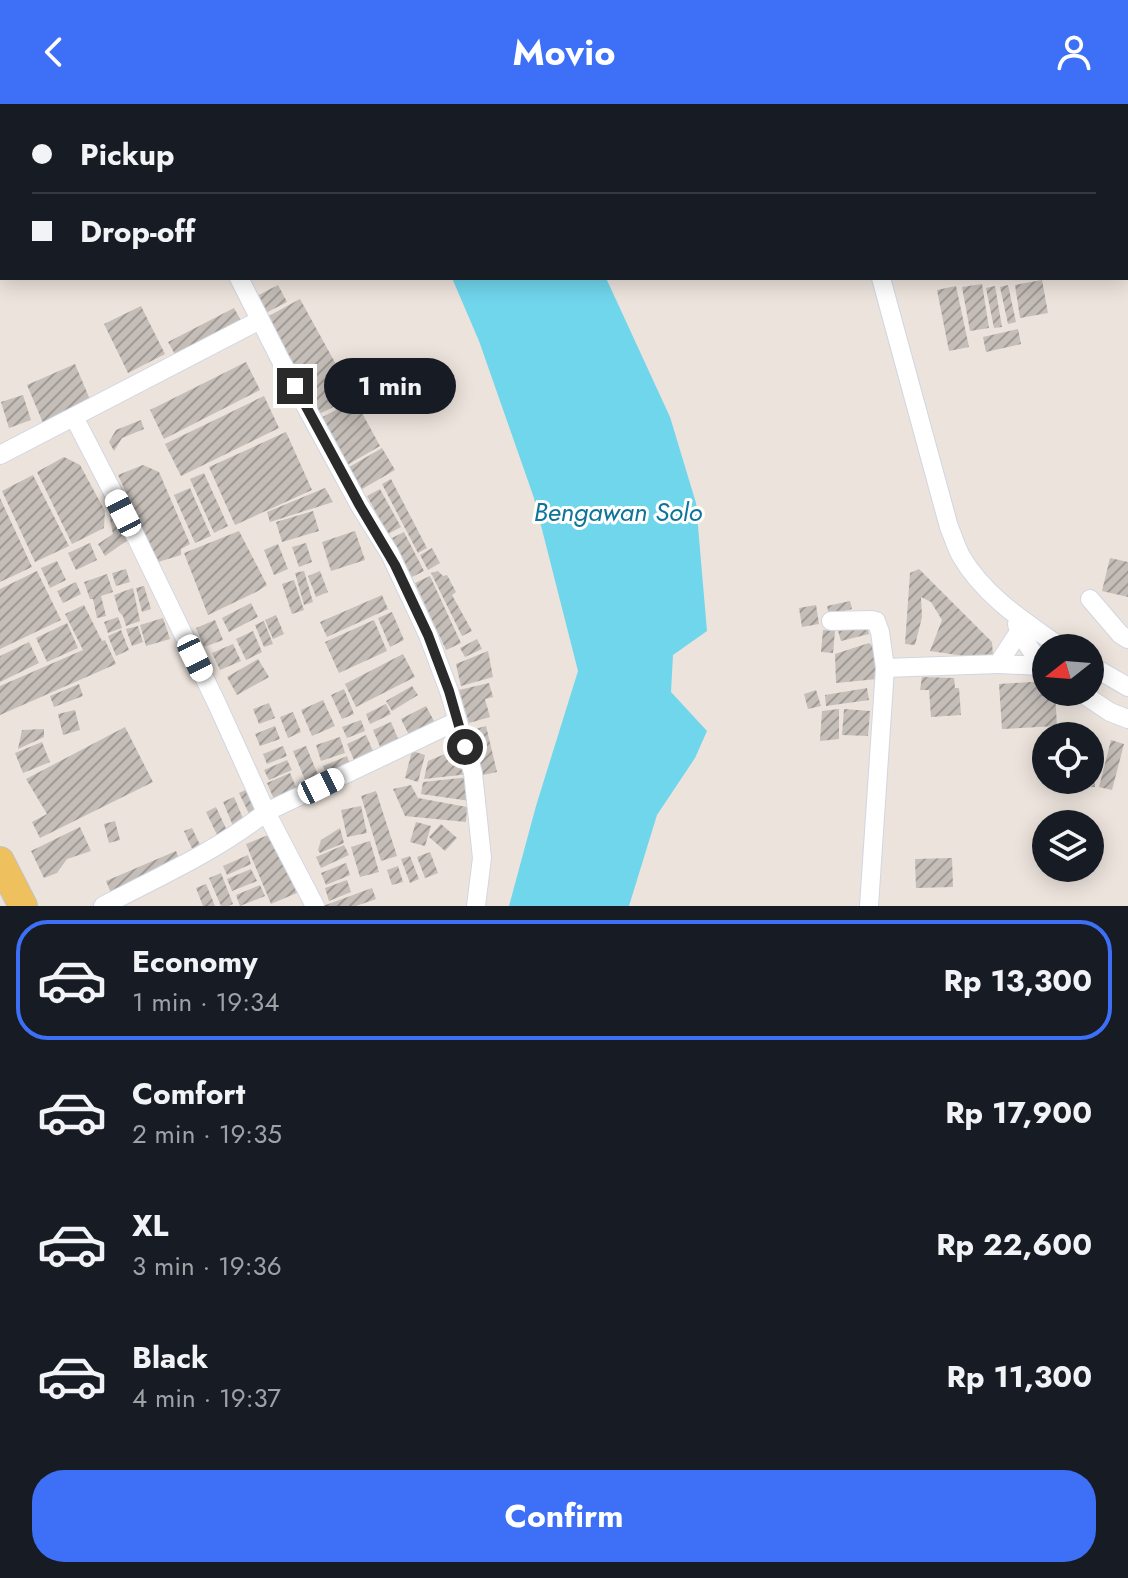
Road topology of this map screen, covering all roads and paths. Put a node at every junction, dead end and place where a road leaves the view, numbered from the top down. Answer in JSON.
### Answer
{"nodes":[{"id":1,"x":240,"y":280,"type":"edge"},
{"id":2,"x":882,"y":280,"type":"edge"},
{"id":3,"x":260,"y":320,"type":"junction"},
{"id":4,"x":74,"y":417,"type":"junction"},
{"id":5,"x":0,"y":455,"type":"edge"},
{"id":6,"x":1090,"y":599,"type":"dead end"},
{"id":7,"x":831,"y":621,"type":"dead end"},
{"id":8,"x":1018,"y":625,"type":"junction"},
{"id":9,"x":1035,"y":634,"type":"edge"},
{"id":10,"x":1128,"y":639,"type":"edge"},
{"id":11,"x":1032,"y":648,"type":"edge"},
{"id":12,"x":998,"y":664,"type":"junction"},
{"id":13,"x":1032,"y":667,"type":"edge"},
{"id":14,"x":885,"y":668,"type":"junction"},
{"id":15,"x":1104,"y":673,"type":"edge"},
{"id":16,"x":1128,"y":687,"type":"edge"},
{"id":17,"x":1104,"y":692,"type":"edge"},
{"id":18,"x":1102,"y":706,"type":"edge"},
{"id":19,"x":1128,"y":719,"type":"edge"},
{"id":20,"x":457,"y":721,"type":"junction"},
{"id":21,"x":266,"y":812,"type":"junction"},
{"id":22,"x":2,"y":871,"type":"edge"},
{"id":23,"x":23,"y":906,"type":"edge"},
{"id":24,"x":103,"y":906,"type":"edge"},
{"id":25,"x":315,"y":906,"type":"edge"},
{"id":26,"x":476,"y":906,"type":"edge"},
{"id":27,"x":869,"y":906,"type":"edge"}],
"edges":[{"from":1,"to":3,"type":"street"},
{"from":2,"to":8,"type":"street"},
{"from":3,"to":4,"type":"street"},
{"from":3,"to":20,"type":"street"},
{"from":4,"to":5,"type":"street"},
{"from":4,"to":21,"type":"street"},
{"from":6,"to":10,"type":"street"},
{"from":7,"to":14,"type":"street"},
{"from":8,"to":9,"type":"street"},
{"from":8,"to":11,"type":"street"},
{"from":8,"to":12,"type":"street"},
{"from":12,"to":13,"type":"street"},
{"from":12,"to":14,"type":"street"},
{"from":14,"to":27,"type":"street"},
{"from":15,"to":16,"type":"street"},
{"from":16,"to":17,"type":"street"},
{"from":18,"to":19,"type":"street"},
{"from":20,"to":21,"type":"street"},
{"from":20,"to":26,"type":"street"},
{"from":21,"to":24,"type":"street"},
{"from":21,"to":25,"type":"street"},
{"from":22,"to":23,"type":"main road"}]}
